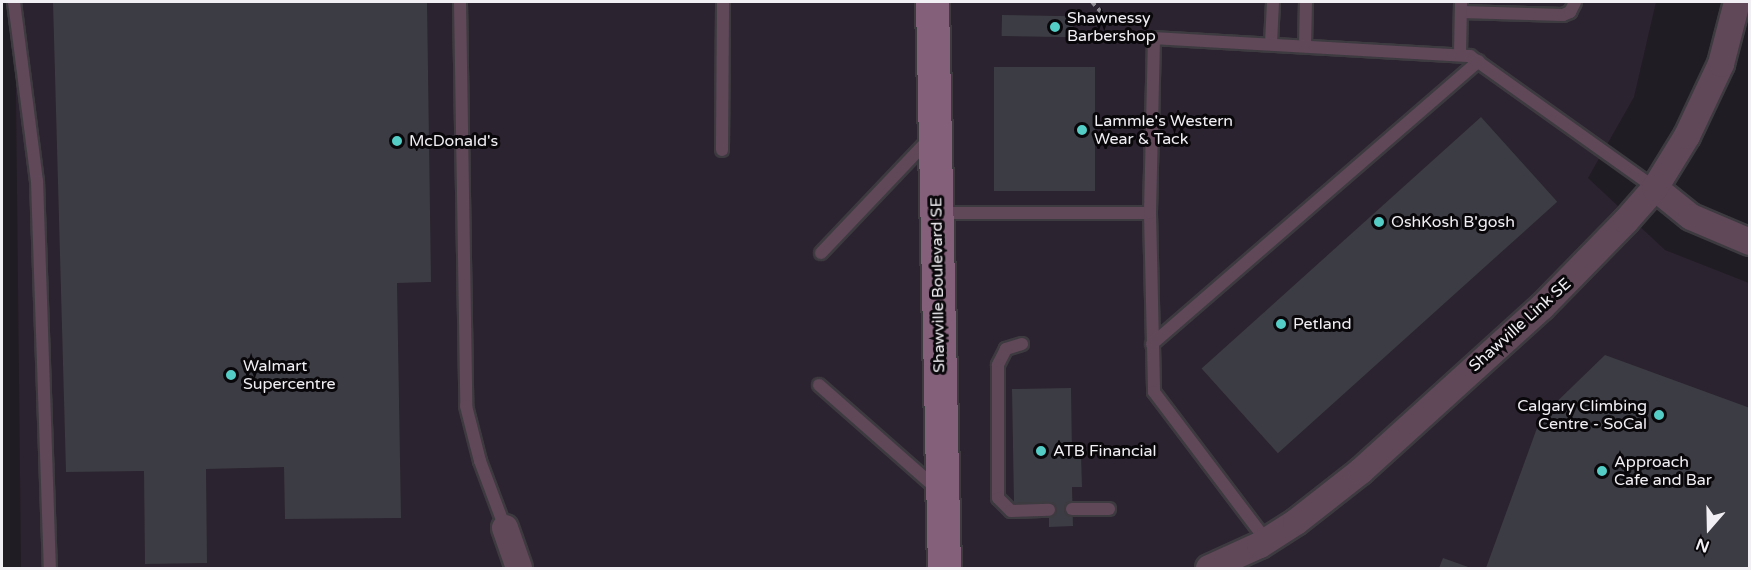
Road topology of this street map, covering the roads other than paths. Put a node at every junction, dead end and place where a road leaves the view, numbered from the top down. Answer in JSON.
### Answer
{"nodes":[{"id":1,"x":14,"y":2,"type":"edge"},
{"id":2,"x":460,"y":2,"type":"edge"},
{"id":3,"x":723,"y":2,"type":"edge"},
{"id":4,"x":932,"y":2,"type":"edge"},
{"id":5,"x":1273,"y":2,"type":"edge"},
{"id":6,"x":1306,"y":2,"type":"edge"},
{"id":7,"x":1575,"y":2,"type":"edge"},
{"id":8,"x":1737,"y":2,"type":"edge"},
{"id":9,"x":1461,"y":7,"type":"edge"},
{"id":10,"x":1271,"y":43,"type":"junction"},
{"id":11,"x":1305,"y":45,"type":"junction"},
{"id":12,"x":1460,"y":54,"type":"junction"},
{"id":13,"x":1479,"y":61,"type":"junction"},
{"id":14,"x":935,"y":133,"type":"junction"},
{"id":15,"x":722,"y":150,"type":"dead end"},
{"id":16,"x":1655,"y":188,"type":"junction"},
{"id":17,"x":936,"y":213,"type":"junction"},
{"id":18,"x":1150,"y":213,"type":"junction"},
{"id":19,"x":1749,"y":243,"type":"edge"},
{"id":20,"x":821,"y":253,"type":"dead end"},
{"id":21,"x":1022,"y":344,"type":"dead end"},
{"id":22,"x":1152,"y":344,"type":"junction"},
{"id":23,"x":819,"y":385,"type":"dead end"},
{"id":24,"x":942,"y":494,"type":"junction"},
{"id":25,"x":1072,"y":509,"type":"dead end"},
{"id":26,"x":1108,"y":509,"type":"dead end"},
{"id":27,"x":1049,"y":510,"type":"dead end"},
{"id":28,"x":505,"y":528,"type":"joint"},
{"id":29,"x":1266,"y":540,"type":"junction"},
{"id":30,"x":50,"y":568,"type":"edge"},
{"id":31,"x":519,"y":568,"type":"edge"},
{"id":32,"x":944,"y":568,"type":"edge"},
{"id":33,"x":1209,"y":568,"type":"edge"}],
"edges":[{"from":1,"to":30,"type":"lane"},
{"from":2,"to":28,"type":"lane"},
{"from":3,"to":15,"type":"lane"},
{"from":4,"to":14,"type":"street","name":"Shawville Boulevard SE"},
{"from":5,"to":10,"type":"lane"},
{"from":6,"to":11,"type":"lane"},
{"from":7,"to":9,"type":"lane"},
{"from":8,"to":16,"type":"street","name":"Shawville Link SE"},
{"from":9,"to":12,"type":"lane"},
{"from":10,"to":11,"type":"lane"},
{"from":10,"to":18,"type":"lane"},
{"from":11,"to":12,"type":"lane"},
{"from":12,"to":13,"type":"lane"},
{"from":13,"to":16,"type":"lane"},
{"from":13,"to":22,"type":"lane"},
{"from":14,"to":17,"type":"street","name":"Shawville Boulevard SE"},
{"from":14,"to":20,"type":"lane"},
{"from":16,"to":19,"type":"street"},
{"from":16,"to":29,"type":"street","name":"Shawville Link SE"},
{"from":17,"to":18,"type":"lane"},
{"from":17,"to":24,"type":"street","name":"Shawville Boulevard SE"},
{"from":18,"to":22,"type":"lane"},
{"from":21,"to":27,"type":"lane"},
{"from":22,"to":29,"type":"lane"},
{"from":23,"to":24,"type":"lane"},
{"from":24,"to":32,"type":"street","name":"Shawville Boulevard SE"},
{"from":25,"to":26,"type":"lane"},
{"from":28,"to":31,"type":"street"},
{"from":29,"to":33,"type":"street","name":"Shawville Link SE"}]}
